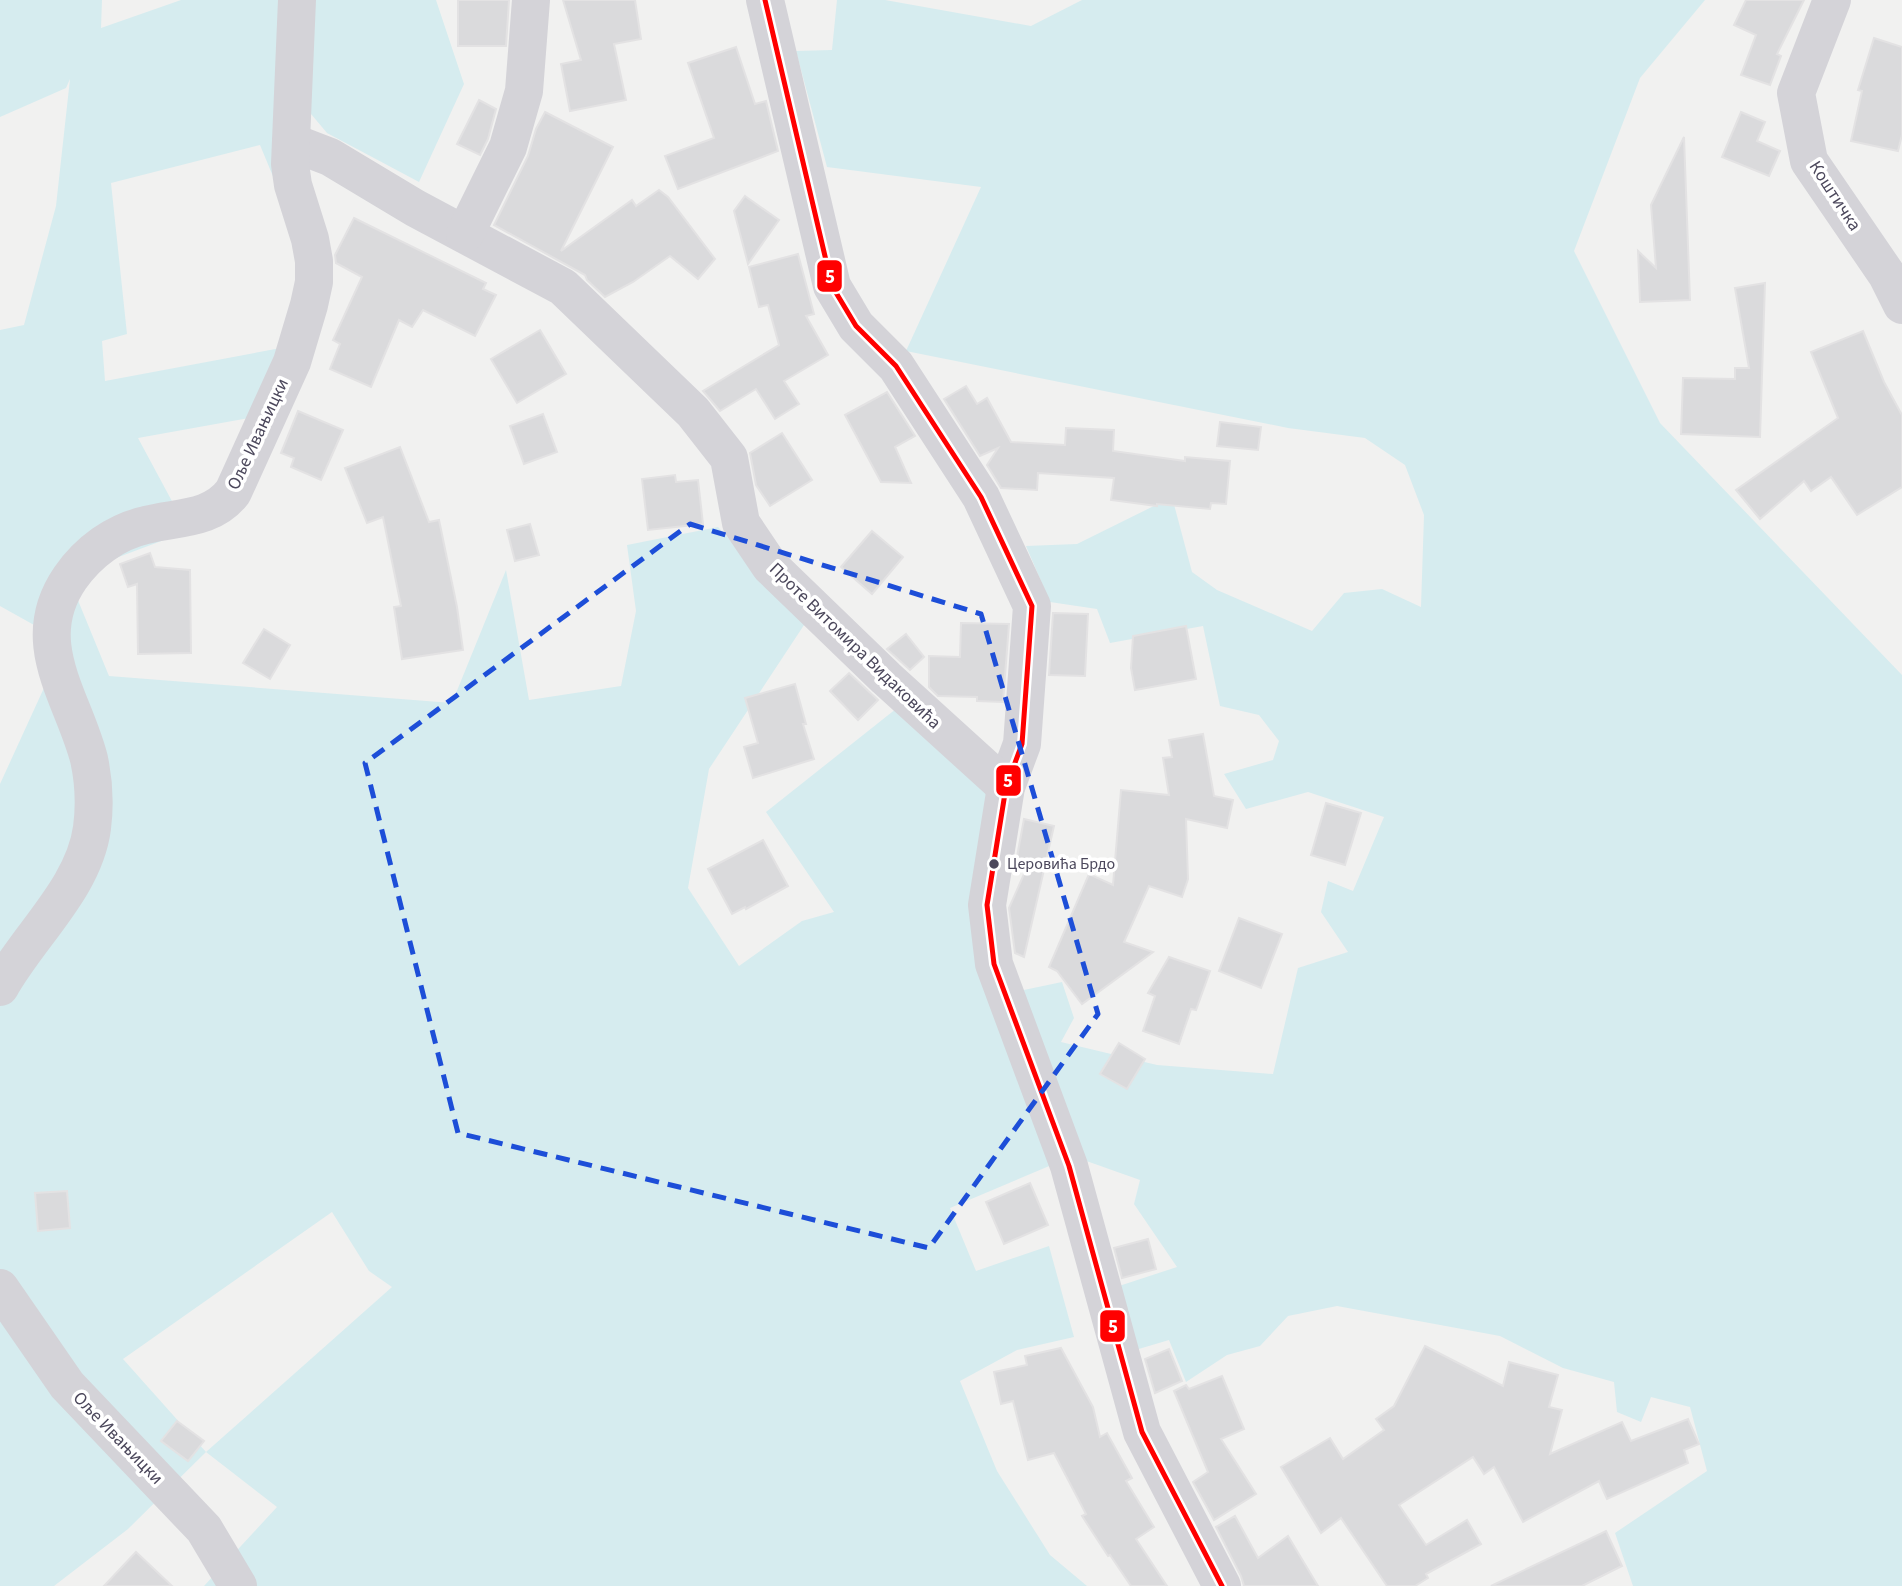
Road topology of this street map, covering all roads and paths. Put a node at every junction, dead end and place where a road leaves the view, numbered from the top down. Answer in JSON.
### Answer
{"nodes":[{"id":1,"x":297,"y":0,"type":"edge"},
{"id":2,"x":531,"y":0,"type":"edge"},
{"id":3,"x":765,"y":0,"type":"edge"},
{"id":4,"x":1832,"y":0,"type":"edge"},
{"id":5,"x":291,"y":142,"type":"junction"},
{"id":6,"x":465,"y":234,"type":"junction"},
{"id":7,"x":1902,"y":305,"type":"edge"},
{"id":8,"x":1006,"y":787,"type":"junction"},
{"id":9,"x":0,"y":987,"type":"edge"},
{"id":10,"x":0,"y":1288,"type":"edge"},
{"id":11,"x":238,"y":1586,"type":"edge"},
{"id":12,"x":1223,"y":1586,"type":"edge"}],
"edges":[{"from":1,"to":5,"type":"street","name":"Оље Ивањицки"},
{"from":2,"to":6,"type":"street"},
{"from":3,"to":8,"type":"street"},
{"from":4,"to":7,"type":"street","name":"Коштичка"},
{"from":5,"to":6,"type":"street","name":"Проте Витомира Видаковића"},
{"from":5,"to":9,"type":"street","name":"Оље Ивањицки"},
{"from":6,"to":8,"type":"street","name":"Проте Витомира Видаковића"},
{"from":8,"to":12,"type":"street"},
{"from":10,"to":11,"type":"street","name":"Оље Ивањицки"}]}
